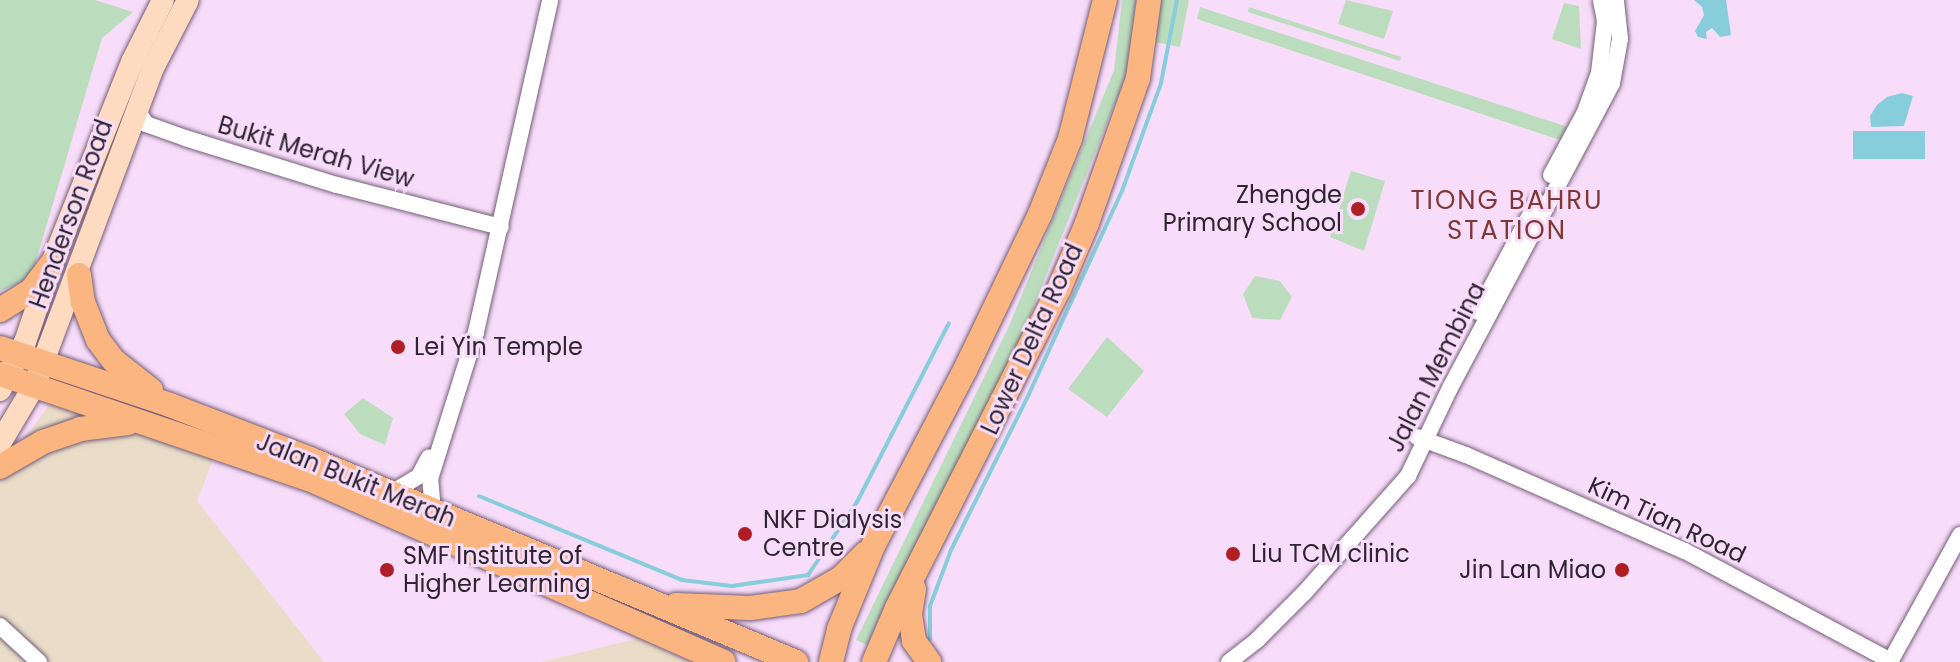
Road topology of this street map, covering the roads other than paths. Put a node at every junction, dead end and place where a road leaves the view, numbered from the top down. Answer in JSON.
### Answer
{"nodes":[{"id":1,"x":163,"y":0,"type":"edge"},
{"id":2,"x":188,"y":0,"type":"edge"},
{"id":3,"x":541,"y":0,"type":"edge"},
{"id":4,"x":550,"y":0,"type":"edge"},
{"id":5,"x":1105,"y":0,"type":"edge"},
{"id":6,"x":1149,"y":0,"type":"edge"},
{"id":7,"x":1601,"y":0,"type":"edge"},
{"id":8,"x":1616,"y":0,"type":"edge"},
{"id":9,"x":137,"y":110,"type":"junction"},
{"id":10,"x":1590,"y":114,"type":"junction"},
{"id":11,"x":128,"y":134,"type":"junction"},
{"id":12,"x":495,"y":229,"type":"junction"},
{"id":13,"x":52,"y":263,"type":"junction"},
{"id":14,"x":79,"y":275,"type":"junction"},
{"id":15,"x":0,"y":310,"type":"edge"},
{"id":16,"x":10,"y":351,"type":"edge"},
{"id":17,"x":44,"y":362,"type":"junction"},
{"id":18,"x":3,"y":380,"type":"edge"},
{"id":19,"x":34,"y":386,"type":"junction"},
{"id":20,"x":170,"y":405,"type":"junction"},
{"id":21,"x":142,"y":423,"type":"junction"},
{"id":22,"x":1421,"y":438,"type":"junction"},
{"id":23,"x":0,"y":443,"type":"edge"},
{"id":24,"x":0,"y":467,"type":"edge"},
{"id":25,"x":391,"y":493,"type":"junction"},
{"id":26,"x":433,"y":511,"type":"junction"},
{"id":27,"x":1960,"y":535,"type":"edge"},
{"id":28,"x":873,"y":546,"type":"junction"},
{"id":29,"x":918,"y":571,"type":"junction"},
{"id":30,"x":664,"y":604,"type":"junction"},
{"id":31,"x":0,"y":626,"type":"edge"},
{"id":32,"x":702,"y":657,"type":"edge"},
{"id":33,"x":39,"y":662,"type":"edge"},
{"id":34,"x":723,"y":662,"type":"edge"},
{"id":35,"x":796,"y":662,"type":"edge"},
{"id":36,"x":831,"y":662,"type":"edge"},
{"id":37,"x":874,"y":662,"type":"edge"},
{"id":38,"x":929,"y":662,"type":"edge"},
{"id":39,"x":1217,"y":662,"type":"edge"},
{"id":40,"x":1229,"y":662,"type":"edge"},
{"id":41,"x":1890,"y":662,"type":"edge"}],
"edges":[{"from":1,"to":13,"type":"main road","name":"Henderson Road"},
{"from":2,"to":9,"type":"main road","name":"Henderson Road"},
{"from":3,"to":12,"type":"street"},
{"from":4,"to":12,"type":"street"},
{"from":5,"to":28,"type":"main road","name":"Lower Delta Road"},
{"from":6,"to":29,"type":"main road","name":"Lower Delta Road"},
{"from":7,"to":10,"type":"street","name":"Jalan Membina"},
{"from":8,"to":10,"type":"street","name":"Jalan Membina"},
{"from":9,"to":11,"type":"main road","name":"Henderson Road"},
{"from":9,"to":12,"type":"street","name":"Bukit Merah View"},
{"from":10,"to":22,"type":"street","name":"Jalan Membina"},
{"from":11,"to":12,"type":"street","name":"Bukit Merah View"},
{"from":11,"to":14,"type":"main road","name":"Henderson Road"},
{"from":12,"to":25,"type":"street"},
{"from":12,"to":26,"type":"street"},
{"from":13,"to":15,"type":"main road"},
{"from":13,"to":16,"type":"main road","name":"Henderson Road"},
{"from":14,"to":17,"type":"main road","name":"Henderson Road"},
{"from":14,"to":20,"type":"main road"},
{"from":16,"to":17,"type":"main road","name":"Jalan Bukit Merah"},
{"from":16,"to":18,"type":"main road","name":"Henderson Road"},
{"from":17,"to":19,"type":"main road","name":"Henderson Road"},
{"from":17,"to":20,"type":"main road","name":"Jalan Bukit Merah"},
{"from":18,"to":19,"type":"main road","name":"Jalan Bukit Merah"},
{"from":19,"to":21,"type":"main road","name":"Jalan Bukit Merah"},
{"from":19,"to":23,"type":"main road","name":"Henderson Road"},
{"from":20,"to":25,"type":"main road","name":"Jalan Bukit Merah"},
{"from":21,"to":24,"type":"main road"},
{"from":21,"to":32,"type":"main road","name":"Jalan Bukit Merah"},
{"from":22,"to":39,"type":"street","name":"Jalan Membina"},
{"from":22,"to":40,"type":"street","name":"Jalan Membina"},
{"from":22,"to":41,"type":"street","name":"Kim Tian Road"},
{"from":25,"to":26,"type":"main road","name":"Jalan Bukit Merah"},
{"from":26,"to":30,"type":"main road","name":"Jalan Bukit Merah"},
{"from":27,"to":41,"type":"street","name":"Kim Tian Road"},
{"from":28,"to":30,"type":"main road"},
{"from":28,"to":36,"type":"main road","name":"Lower Delta Road"},
{"from":29,"to":37,"type":"main road","name":"Lower Delta Road"},
{"from":29,"to":38,"type":"main road"},
{"from":30,"to":35,"type":"main road","name":"Jalan Bukit Merah"},
{"from":31,"to":33,"type":"street"},
{"from":32,"to":34,"type":"main road","name":"Jalan Bukit Merah"}]}
